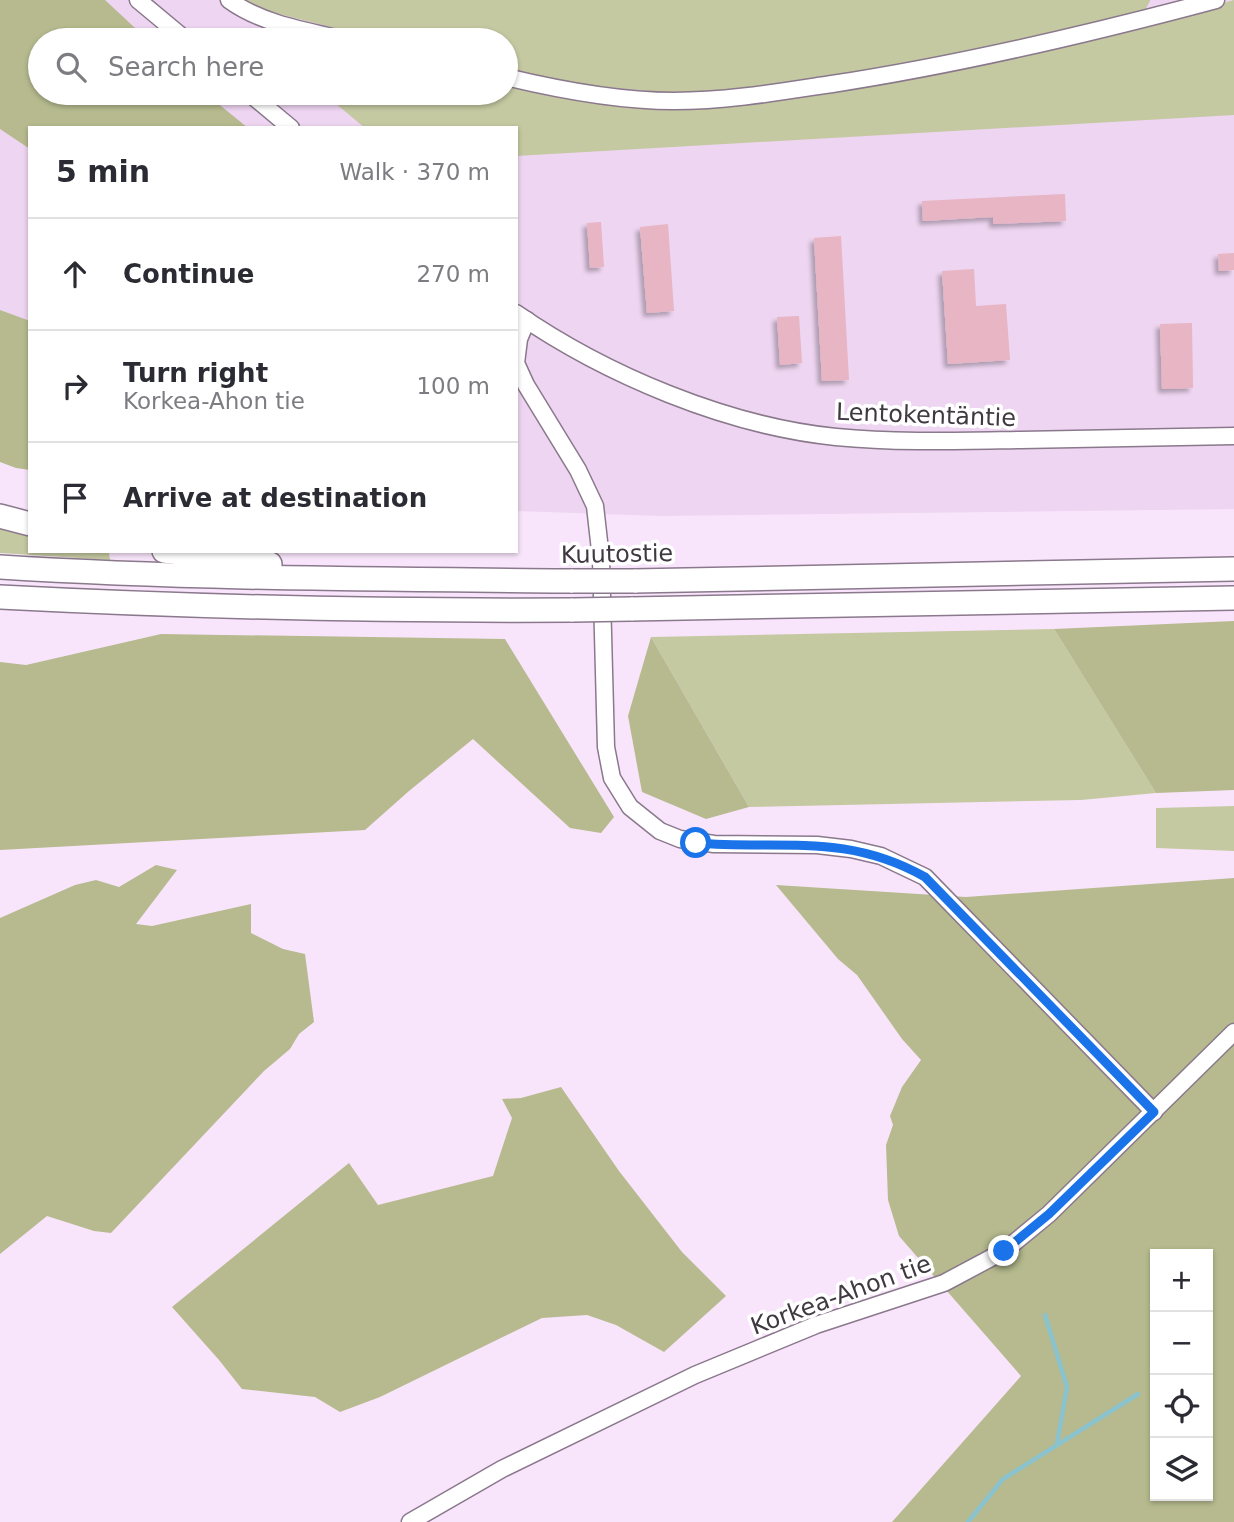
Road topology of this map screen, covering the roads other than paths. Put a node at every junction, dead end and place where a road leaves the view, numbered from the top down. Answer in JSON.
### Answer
{"nodes":[{"id":1,"x":138,"y":0,"type":"edge"},
{"id":2,"x":229,"y":0,"type":"edge"},
{"id":3,"x":1216,"y":0,"type":"edge"},
{"id":4,"x":1163,"y":7,"type":"edge"},
{"id":5,"x":172,"y":28,"type":"edge"},
{"id":6,"x":300,"y":28,"type":"edge"},
{"id":7,"x":518,"y":79,"type":"edge"},
{"id":8,"x":263,"y":105,"type":"edge"},
{"id":9,"x":289,"y":126,"type":"edge"},
{"id":10,"x":522,"y":317,"type":"edge"},
{"id":11,"x":518,"y":347,"type":"edge"},
{"id":12,"x":518,"y":367,"type":"edge"},
{"id":13,"x":1234,"y":436,"type":"edge"},
{"id":14,"x":0,"y":516,"type":"edge"},
{"id":15,"x":28,"y":523,"type":"edge"},
{"id":16,"x":180,"y":553,"type":"edge"},
{"id":17,"x":0,"y":567,"type":"edge"},
{"id":18,"x":1234,"y":569,"type":"edge"},
{"id":19,"x":734,"y":579,"type":"junction"},
{"id":20,"x":573,"y":581,"type":"junction"},
{"id":21,"x":0,"y":597,"type":"edge"},
{"id":22,"x":1234,"y":598,"type":"edge"},
{"id":23,"x":734,"y":607,"type":"junction"},
{"id":24,"x":1234,"y":1032,"type":"edge"},
{"id":25,"x":1154,"y":1112,"type":"junction"},
{"id":26,"x":410,"y":1522,"type":"edge"}],
"edges":[{"from":1,"to":5,"type":"street"},
{"from":2,"to":6,"type":"street"},
{"from":3,"to":4,"type":"street"},
{"from":4,"to":7,"type":"street"},
{"from":8,"to":9,"type":"street"},
{"from":10,"to":11,"type":"street"},
{"from":10,"to":13,"type":"street","name":"Lentokentäntie"},
{"from":12,"to":25,"type":"street"},
{"from":14,"to":15,"type":"highway"},
{"from":16,"to":20,"type":"highway"},
{"from":17,"to":20,"type":"highway","name":"Kuutostie"},
{"from":18,"to":19,"type":"highway","name":"Kuutostie"},
{"from":19,"to":20,"type":"highway","name":"Kuutostie","bridge":true},
{"from":19,"to":23,"type":"street"},
{"from":21,"to":23,"type":"highway","bridge":true},
{"from":22,"to":23,"type":"highway"},
{"from":24,"to":25,"type":"street","name":"Korkea-Ahon tie"},
{"from":25,"to":26,"type":"street","name":"Korkea-Ahon tie"}]}
